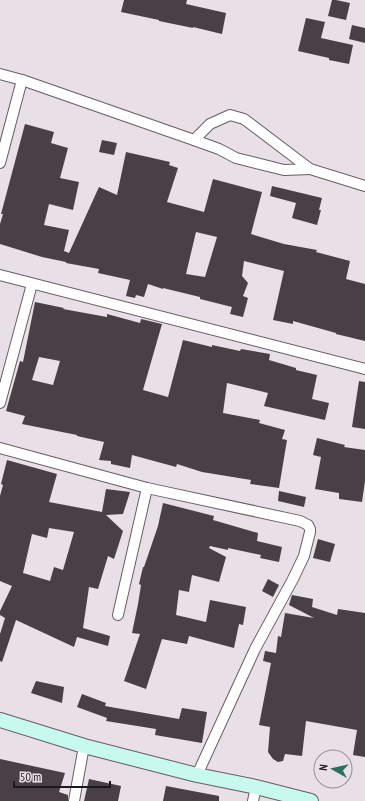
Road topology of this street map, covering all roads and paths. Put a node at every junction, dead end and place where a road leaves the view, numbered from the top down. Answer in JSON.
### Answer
{"nodes":[{"id":1,"x":0,"y":74,"type":"edge"},
{"id":2,"x":22,"y":80,"type":"junction"},
{"id":3,"x":194,"y":140,"type":"junction"},
{"id":4,"x":0,"y":163,"type":"edge"},
{"id":5,"x":310,"y":169,"type":"junction"},
{"id":6,"x":365,"y":186,"type":"edge"},
{"id":7,"x":0,"y":275,"type":"edge"},
{"id":8,"x":32,"y":284,"type":"junction"},
{"id":9,"x":365,"y":369,"type":"edge"},
{"id":10,"x":0,"y":403,"type":"edge"},
{"id":11,"x":0,"y":448,"type":"edge"},
{"id":12,"x":146,"y":488,"type":"junction"},
{"id":13,"x":118,"y":615,"type":"dead end"},
{"id":14,"x":0,"y":720,"type":"edge"},
{"id":15,"x":84,"y":746,"type":"junction"},
{"id":16,"x":197,"y":776,"type":"junction"},
{"id":17,"x":254,"y":794,"type":"edge"},
{"id":18,"x":74,"y":801,"type":"edge"},
{"id":19,"x":310,"y":801,"type":"edge"}],
"edges":[{"from":1,"to":2,"type":"street"},
{"from":2,"to":3,"type":"street"},
{"from":2,"to":4,"type":"street"},
{"from":3,"to":5,"type":"street"},
{"from":3,"to":5,"type":"street"},
{"from":5,"to":6,"type":"street"},
{"from":7,"to":8,"type":"street"},
{"from":8,"to":9,"type":"street"},
{"from":8,"to":10,"type":"street"},
{"from":11,"to":12,"type":"street"},
{"from":12,"to":13,"type":"street"},
{"from":12,"to":16,"type":"street"},
{"from":14,"to":15,"type":"main road"},
{"from":15,"to":16,"type":"main road"},
{"from":15,"to":18,"type":"street"},
{"from":16,"to":17,"type":"main road"},
{"from":17,"to":19,"type":"main road"}]}
